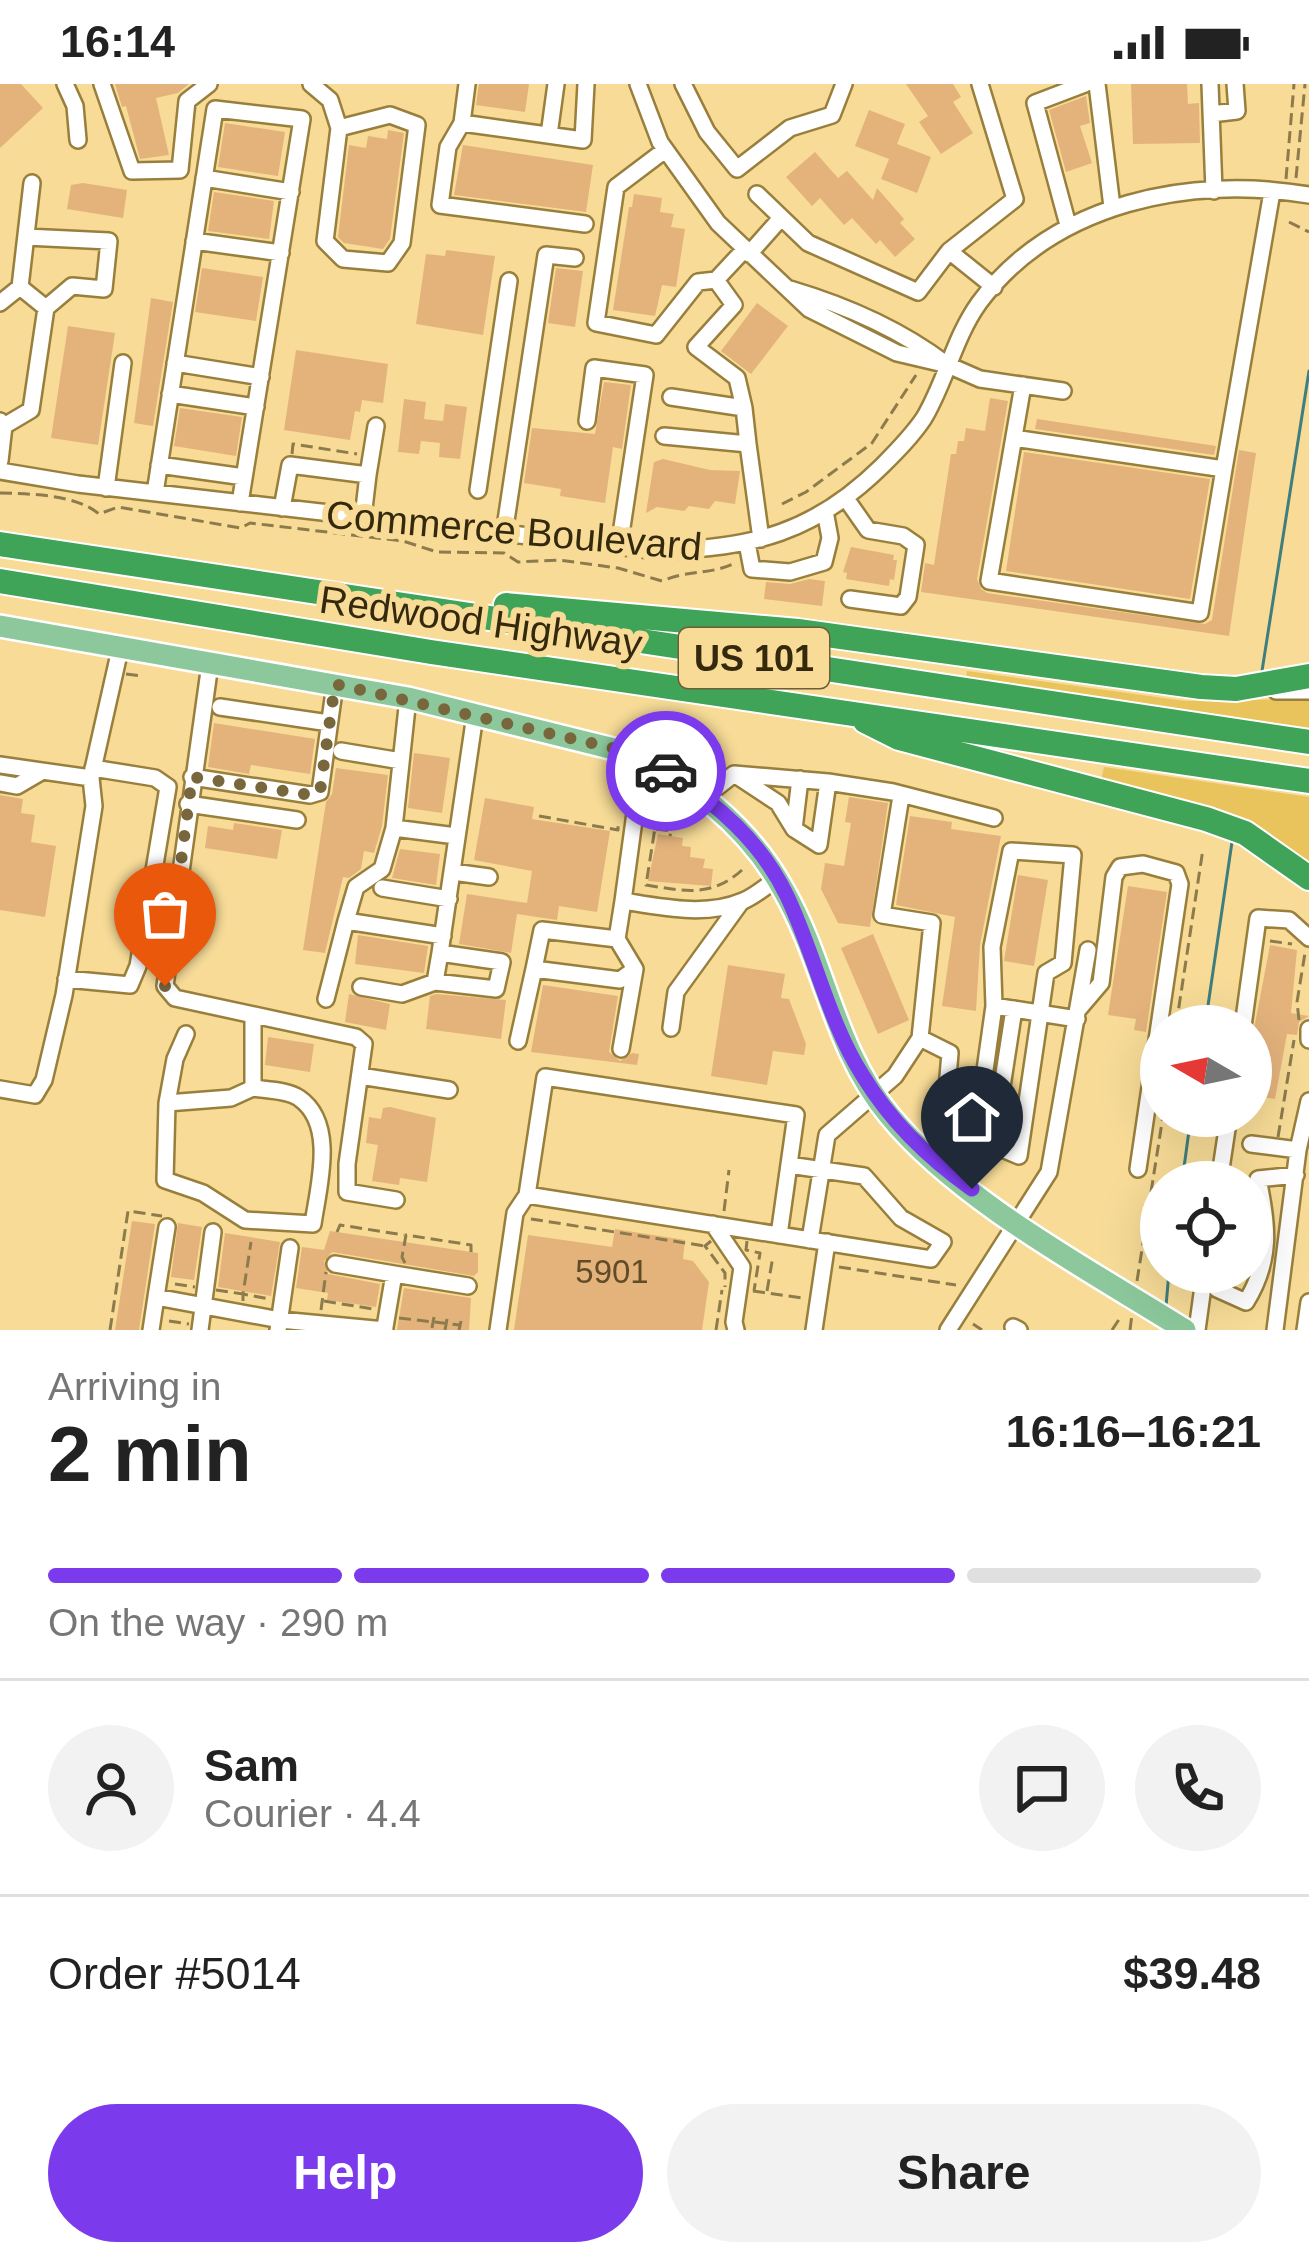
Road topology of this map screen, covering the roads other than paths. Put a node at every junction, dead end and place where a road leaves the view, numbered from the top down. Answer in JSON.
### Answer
{"nodes":[{"id":1,"x":65,"y":84,"type":"edge"},
{"id":2,"x":102,"y":84,"type":"edge"},
{"id":3,"x":209,"y":84,"type":"edge"},
{"id":4,"x":311,"y":84,"type":"edge"},
{"id":5,"x":467,"y":84,"type":"edge"},
{"id":6,"x":556,"y":84,"type":"edge"},
{"id":7,"x":586,"y":84,"type":"edge"},
{"id":8,"x":638,"y":84,"type":"edge"},
{"id":9,"x":683,"y":84,"type":"edge"},
{"id":10,"x":844,"y":84,"type":"edge"},
{"id":11,"x":980,"y":84,"type":"edge"},
{"id":12,"x":1085,"y":84,"type":"edge"},
{"id":13,"x":1097,"y":84,"type":"edge"},
{"id":14,"x":1210,"y":84,"type":"edge"},
{"id":15,"x":1235,"y":84,"type":"edge"},
{"id":16,"x":332,"y":92,"type":"edge"},
{"id":17,"x":1211,"y":114,"type":"junction"},
{"id":18,"x":302,"y":119,"type":"junction"},
{"id":19,"x":462,"y":123,"type":"junction"},
{"id":20,"x":339,"y":128,"type":"junction"},
{"id":21,"x":549,"y":135,"type":"junction"},
{"id":22,"x":78,"y":140,"type":"dead end"},
{"id":23,"x":665,"y":149,"type":"junction"},
{"id":24,"x":204,"y":178,"type":"junction"},
{"id":25,"x":32,"y":183,"type":"dead end"},
{"id":26,"x":1279,"y":186,"type":"junction"},
{"id":27,"x":1214,"y":191,"type":"junction"},
{"id":28,"x":291,"y":192,"type":"junction"},
{"id":29,"x":757,"y":194,"type":"dead end"},
{"id":30,"x":1309,"y":195,"type":"edge"},
{"id":31,"x":1112,"y":207,"type":"junction"},
{"id":32,"x":781,"y":218,"type":"junction"},
{"id":33,"x":585,"y":224,"type":"dead end"},
{"id":34,"x":1068,"y":225,"type":"junction"},
{"id":35,"x":26,"y":237,"type":"junction"},
{"id":36,"x":194,"y":241,"type":"junction"},
{"id":37,"x":950,"y":251,"type":"junction"},
{"id":38,"x":747,"y":252,"type":"junction"},
{"id":39,"x":281,"y":253,"type":"junction"},
{"id":40,"x":574,"y":258,"type":"dead end"},
{"id":41,"x":716,"y":280,"type":"junction"},
{"id":42,"x":508,"y":281,"type":"dead end"},
{"id":43,"x":20,"y":287,"type":"junction"},
{"id":44,"x":994,"y":287,"type":"junction"},
{"id":45,"x":0,"y":302,"type":"edge"},
{"id":46,"x":46,"y":308,"type":"junction"},
{"id":47,"x":123,"y":363,"type":"dead end"},
{"id":48,"x":175,"y":363,"type":"junction"},
{"id":49,"x":948,"y":365,"type":"junction"},
{"id":50,"x":261,"y":377,"type":"junction"},
{"id":51,"x":1024,"y":385,"type":"junction"},
{"id":52,"x":1063,"y":391,"type":"dead end"},
{"id":53,"x":170,"y":394,"type":"junction"},
{"id":54,"x":671,"y":397,"type":"dead end"},
{"id":55,"x":256,"y":406,"type":"junction"},
{"id":56,"x":744,"y":408,"type":"junction"},
{"id":57,"x":587,"y":421,"type":"dead end"},
{"id":58,"x":2,"y":424,"type":"edge"},
{"id":59,"x":376,"y":426,"type":"dead end"},
{"id":60,"x":664,"y":436,"type":"dead end"},
{"id":61,"x":1014,"y":438,"type":"junction"},
{"id":62,"x":748,"y":444,"type":"junction"},
{"id":63,"x":0,"y":461,"type":"edge"},
{"id":64,"x":159,"y":465,"type":"junction"},
{"id":65,"x":1223,"y":469,"type":"junction"},
{"id":66,"x":0,"y":471,"type":"edge"},
{"id":67,"x":368,"y":475,"type":"junction"},
{"id":68,"x":244,"y":477,"type":"junction"},
{"id":69,"x":106,"y":488,"type":"junction"},
{"id":70,"x":478,"y":490,"type":"dead end"},
{"id":71,"x":155,"y":493,"type":"junction"},
{"id":72,"x":847,"y":500,"type":"junction"},
{"id":73,"x":240,"y":503,"type":"junction"},
{"id":74,"x":282,"y":508,"type":"junction"},
{"id":75,"x":825,"y":512,"type":"junction"},
{"id":76,"x":363,"y":518,"type":"junction"},
{"id":77,"x":505,"y":534,"type":"junction"},
{"id":78,"x":754,"y":541,"type":"junction"},
{"id":79,"x":0,"y":544,"type":"edge"},
{"id":80,"x":619,"y":547,"type":"junction"},
{"id":81,"x":199,"y":573,"type":"junction"},
{"id":82,"x":0,"y":581,"type":"edge"},
{"id":83,"x":850,"y":599,"type":"dead end"},
{"id":84,"x":0,"y":626,"type":"edge"},
{"id":85,"x":121,"y":645,"type":"junction"},
{"id":86,"x":210,"y":664,"type":"junction"},
{"id":87,"x":1309,"y":676,"type":"edge"},
{"id":88,"x":335,"y":684,"type":"junction"},
{"id":89,"x":1236,"y":689,"type":"junction"},
{"id":90,"x":1309,"y":691,"type":"edge"},
{"id":91,"x":408,"y":698,"type":"junction"},
{"id":92,"x":220,"y":707,"type":"dead end"},
{"id":93,"x":841,"y":710,"type":"junction"},
{"id":94,"x":475,"y":715,"type":"junction"},
{"id":95,"x":329,"y":723,"type":"junction"},
{"id":96,"x":1309,"y":742,"type":"edge"},
{"id":97,"x":341,"y":751,"type":"dead end"},
{"id":98,"x":401,"y":761,"type":"junction"},
{"id":99,"x":0,"y":765,"type":"edge"},
{"id":100,"x":656,"y":765,"type":"junction"},
{"id":101,"x":42,"y":771,"type":"junction"},
{"id":102,"x":92,"y":773,"type":"junction"},
{"id":103,"x":734,"y":774,"type":"junction"},
{"id":104,"x":192,"y":777,"type":"junction"},
{"id":105,"x":800,"y":779,"type":"junction"},
{"id":106,"x":1309,"y":781,"type":"edge"},
{"id":107,"x":828,"y":782,"type":"junction"},
{"id":108,"x":0,"y":783,"type":"edge"},
{"id":109,"x":705,"y":796,"type":"junction"},
{"id":110,"x":901,"y":796,"type":"junction"},
{"id":111,"x":188,"y":804,"type":"junction"},
{"id":112,"x":994,"y":818,"type":"dead end"},
{"id":113,"x":297,"y":820,"type":"dead end"},
{"id":114,"x":394,"y":828,"type":"junction"},
{"id":115,"x":794,"y":829,"type":"junction"},
{"id":116,"x":456,"y":836,"type":"junction"},
{"id":117,"x":453,"y":872,"type":"junction"},
{"id":118,"x":489,"y":877,"type":"dead end"},
{"id":119,"x":1309,"y":878,"type":"edge"},
{"id":120,"x":777,"y":879,"type":"junction"},
{"id":121,"x":382,"y":888,"type":"dead end"},
{"id":122,"x":448,"y":899,"type":"junction"},
{"id":123,"x":623,"y":902,"type":"junction"},
{"id":124,"x":741,"y":902,"type":"junction"},
{"id":125,"x":346,"y":922,"type":"junction"},
{"id":126,"x":1309,"y":938,"type":"edge"},
{"id":127,"x":617,"y":939,"type":"junction"},
{"id":128,"x":441,"y":945,"type":"junction"},
{"id":129,"x":1088,"y":950,"type":"dead end"},
{"id":130,"x":534,"y":969,"type":"junction"},
{"id":131,"x":634,"y":969,"type":"junction"},
{"id":132,"x":66,"y":979,"type":"junction"},
{"id":133,"x":435,"y":982,"type":"junction"},
{"id":134,"x":361,"y":987,"type":"dead end"},
{"id":135,"x":326,"y":999,"type":"dead end"},
{"id":136,"x":1246,"y":1005,"type":"edge"},
{"id":137,"x":994,"y":1006,"type":"junction"},
{"id":138,"x":1014,"y":1009,"type":"junction"},
{"id":139,"x":1042,"y":1013,"type":"junction"},
{"id":140,"x":1077,"y":1014,"type":"junction"},
{"id":141,"x":253,"y":1015,"type":"junction"},
{"id":142,"x":671,"y":1028,"type":"dead end"},
{"id":143,"x":186,"y":1034,"type":"dead end"},
{"id":144,"x":920,"y":1038,"type":"junction"},
{"id":145,"x":518,"y":1041,"type":"dead end"},
{"id":146,"x":621,"y":1049,"type":"dead end"},
{"id":147,"x":360,"y":1076,"type":"junction"},
{"id":148,"x":253,"y":1088,"type":"junction"},
{"id":149,"x":0,"y":1089,"type":"edge"},
{"id":150,"x":449,"y":1090,"type":"dead end"},
{"id":151,"x":874,"y":1094,"type":"junction"},
{"id":152,"x":946,"y":1101,"type":"dead end"},
{"id":153,"x":1309,"y":1101,"type":"edge"},
{"id":154,"x":166,"y":1103,"type":"junction"},
{"id":155,"x":1307,"y":1124,"type":"edge"},
{"id":156,"x":977,"y":1127,"type":"dead end"},
{"id":157,"x":1251,"y":1144,"type":"dead end"},
{"id":158,"x":1298,"y":1153,"type":"edge"},
{"id":159,"x":789,"y":1165,"type":"junction"},
{"id":160,"x":821,"y":1169,"type":"junction"},
{"id":161,"x":1138,"y":1169,"type":"dead end"},
{"id":162,"x":1300,"y":1183,"type":"edge"},
{"id":163,"x":527,"y":1195,"type":"junction"},
{"id":164,"x":396,"y":1200,"type":"dead end"},
{"id":165,"x":718,"y":1221,"type":"junction"},
{"id":166,"x":1016,"y":1221,"type":"junction"},
{"id":167,"x":167,"y":1227,"type":"dead end"},
{"id":168,"x":1272,"y":1227,"type":"edge"},
{"id":169,"x":1291,"y":1230,"type":"junction"},
{"id":170,"x":213,"y":1232,"type":"dead end"},
{"id":171,"x":779,"y":1234,"type":"junction"},
{"id":172,"x":819,"y":1241,"type":"junction"},
{"id":173,"x":290,"y":1249,"type":"dead end"},
{"id":174,"x":330,"y":1267,"type":"road end"},
{"id":175,"x":394,"y":1274,"type":"junction"},
{"id":176,"x":468,"y":1286,"type":"dead end"},
{"id":177,"x":1199,"y":1293,"type":"edge"},
{"id":178,"x":1227,"y":1293,"type":"edge"},
{"id":179,"x":1250,"y":1293,"type":"edge"},
{"id":180,"x":156,"y":1297,"type":"junction"},
{"id":181,"x":1309,"y":1302,"type":"edge"},
{"id":182,"x":203,"y":1306,"type":"junction"},
{"id":183,"x":279,"y":1325,"type":"edge"},
{"id":184,"x":384,"y":1325,"type":"edge"},
{"id":185,"x":195,"y":1327,"type":"edge"},
{"id":186,"x":1188,"y":1329,"type":"edge"},
{"id":187,"x":151,"y":1330,"type":"edge"},
{"id":188,"x":498,"y":1330,"type":"edge"},
{"id":189,"x":736,"y":1330,"type":"edge"},
{"id":190,"x":814,"y":1330,"type":"edge"},
{"id":191,"x":948,"y":1330,"type":"edge"},
{"id":192,"x":1275,"y":1330,"type":"edge"},
{"id":193,"x":1305,"y":1330,"type":"edge"}],
"edges":[{"from":1,"to":22,"type":"street"},
{"from":2,"to":3,"type":"street"},
{"from":4,"to":16,"type":"street"},
{"from":5,"to":19,"type":"street"},
{"from":6,"to":21,"type":"street"},
{"from":7,"to":21,"type":"street"},
{"from":8,"to":23,"type":"street"},
{"from":9,"to":10,"type":"street"},
{"from":11,"to":37,"type":"street"},
{"from":12,"to":34,"type":"street"},
{"from":13,"to":31,"type":"street"},
{"from":14,"to":17,"type":"street"},
{"from":15,"to":17,"type":"street"},
{"from":16,"to":18,"type":"street"},
{"from":16,"to":20,"type":"street"},
{"from":17,"to":27,"type":"street"},
{"from":18,"to":24,"type":"street"},
{"from":18,"to":28,"type":"street"},
{"from":19,"to":21,"type":"street"},
{"from":19,"to":33,"type":"street"},
{"from":20,"to":20,"type":"street"},
{"from":23,"to":38,"type":"street"},
{"from":23,"to":41,"type":"street"},
{"from":24,"to":28,"type":"street"},
{"from":24,"to":36,"type":"street"},
{"from":25,"to":35,"type":"street"},
{"from":26,"to":27,"type":"street","name":"Commerce Boulevard"},
{"from":26,"to":30,"type":"street","name":"Commerce Boulevard"},
{"from":26,"to":65,"type":"street"},
{"from":27,"to":31,"type":"street","name":"Commerce Boulevard"},
{"from":28,"to":39,"type":"street"},
{"from":29,"to":32,"type":"street"},
{"from":31,"to":34,"type":"street","name":"Commerce Boulevard"},
{"from":32,"to":37,"type":"street"},
{"from":32,"to":38,"type":"street"},
{"from":34,"to":44,"type":"street","name":"Commerce Boulevard"},
{"from":35,"to":43,"type":"street"},
{"from":35,"to":46,"type":"street"},
{"from":36,"to":39,"type":"street"},
{"from":36,"to":48,"type":"street"},
{"from":37,"to":44,"type":"street"},
{"from":38,"to":41,"type":"street"},
{"from":38,"to":49,"type":"street"},
{"from":39,"to":50,"type":"street"},
{"from":40,"to":77,"type":"street"},
{"from":41,"to":56,"type":"street"},
{"from":42,"to":70,"type":"street"},
{"from":43,"to":45,"type":"street"},
{"from":43,"to":46,"type":"street"},
{"from":44,"to":49,"type":"street","name":"Commerce Boulevard"},
{"from":46,"to":58,"type":"street"},
{"from":47,"to":69,"type":"street"},
{"from":48,"to":50,"type":"street"},
{"from":48,"to":53,"type":"street"},
{"from":49,"to":51,"type":"street"},
{"from":49,"to":72,"type":"street","name":"Commerce Boulevard"},
{"from":50,"to":55,"type":"street"},
{"from":51,"to":52,"type":"street"},
{"from":51,"to":61,"type":"street"},
{"from":53,"to":55,"type":"street"},
{"from":53,"to":64,"type":"street"},
{"from":54,"to":56,"type":"street"},
{"from":55,"to":68,"type":"street"},
{"from":56,"to":62,"type":"street"},
{"from":57,"to":80,"type":"street"},
{"from":58,"to":63,"type":"street"},
{"from":59,"to":67,"type":"street"},
{"from":60,"to":62,"type":"street"},
{"from":61,"to":65,"type":"street"},
{"from":61,"to":65,"type":"street"},
{"from":62,"to":78,"type":"street"},
{"from":64,"to":68,"type":"street"},
{"from":64,"to":71,"type":"street"},
{"from":66,"to":69,"type":"street","name":"Commerce Boulevard"},
{"from":67,"to":74,"type":"street"},
{"from":67,"to":76,"type":"street"},
{"from":68,"to":73,"type":"street"},
{"from":69,"to":71,"type":"street","name":"Commerce Boulevard"},
{"from":71,"to":73,"type":"street","name":"Commerce Boulevard"},
{"from":72,"to":75,"type":"street","name":"Commerce Boulevard"},
{"from":72,"to":83,"type":"street"},
{"from":73,"to":74,"type":"street","name":"Commerce Boulevard"},
{"from":74,"to":76,"type":"street","name":"Commerce Boulevard"},
{"from":75,"to":78,"type":"street","name":"Commerce Boulevard"},
{"from":75,"to":78,"type":"street"},
{"from":76,"to":77,"type":"street","name":"Commerce Boulevard"},
{"from":77,"to":80,"type":"street","name":"Commerce Boulevard"},
{"from":78,"to":80,"type":"street","name":"Commerce Boulevard"},
{"from":79,"to":81,"type":"highway","name":"Redwood Highway","number":"US 101"},
{"from":81,"to":89,"type":"highway"},
{"from":81,"to":96,"type":"highway","name":"Redwood Highway","number":"US 101"},
{"from":82,"to":93,"type":"highway","name":"Redwood Highway","number":"US 101"},
{"from":84,"to":85,"type":"main road"},
{"from":85,"to":86,"type":"main road"},
{"from":85,"to":102,"type":"street"},
{"from":86,"to":88,"type":"main road"},
{"from":86,"to":104,"type":"street"},
{"from":87,"to":89,"type":"highway"},
{"from":88,"to":91,"type":"main road"},
{"from":88,"to":95,"type":"street"},
{"from":89,"to":90,"type":"street"},
{"from":91,"to":94,"type":"main road"},
{"from":91,"to":98,"type":"street"},
{"from":92,"to":95,"type":"street"},
{"from":93,"to":106,"type":"highway","name":"Redwood Highway","number":"US 101"},
{"from":93,"to":119,"type":"highway"},
{"from":94,"to":100,"type":"main road"},
{"from":94,"to":116,"type":"street"},
{"from":95,"to":104,"type":"street"},
{"from":97,"to":98,"type":"street"},
{"from":98,"to":114,"type":"street"},
{"from":99,"to":101,"type":"street"},
{"from":100,"to":109,"type":"main road"},
{"from":100,"to":123,"type":"street"},
{"from":101,"to":102,"type":"street"},
{"from":101,"to":108,"type":"street"},
{"from":102,"to":132,"type":"street"},
{"from":102,"to":132,"type":"street"},
{"from":103,"to":105,"type":"street"},
{"from":103,"to":109,"type":"street"},
{"from":103,"to":115,"type":"street"},
{"from":104,"to":111,"type":"street"},
{"from":105,"to":107,"type":"street"},
{"from":105,"to":115,"type":"street"},
{"from":107,"to":110,"type":"street"},
{"from":107,"to":115,"type":"street"},
{"from":109,"to":120,"type":"main road"},
{"from":110,"to":112,"type":"street"},
{"from":110,"to":144,"type":"street"},
{"from":111,"to":113,"type":"street"},
{"from":111,"to":141,"type":"street"},
{"from":114,"to":116,"type":"street"},
{"from":114,"to":125,"type":"street"},
{"from":116,"to":117,"type":"street"},
{"from":117,"to":118,"type":"street"},
{"from":117,"to":122,"type":"street"},
{"from":120,"to":124,"type":"street"},
{"from":120,"to":151,"type":"main road"},
{"from":121,"to":122,"type":"street"},
{"from":122,"to":128,"type":"street"},
{"from":123,"to":124,"type":"street"},
{"from":123,"to":127,"type":"street"},
{"from":124,"to":142,"type":"street"},
{"from":125,"to":128,"type":"street"},
{"from":125,"to":135,"type":"street"},
{"from":126,"to":136,"type":"street"},
{"from":127,"to":130,"type":"street"},
{"from":127,"to":131,"type":"street"},
{"from":128,"to":133,"type":"street"},
{"from":128,"to":133,"type":"street"},
{"from":129,"to":140,"type":"street"},
{"from":130,"to":131,"type":"street"},
{"from":130,"to":145,"type":"street"},
{"from":131,"to":146,"type":"street"},
{"from":132,"to":149,"type":"street"},
{"from":133,"to":134,"type":"street"},
{"from":137,"to":138,"type":"street"},
{"from":137,"to":139,"type":"street"},
{"from":137,"to":156,"type":"street"},
{"from":138,"to":139,"type":"street"},
{"from":138,"to":139,"type":"street"},
{"from":139,"to":140,"type":"street"},
{"from":140,"to":161,"type":"street"},
{"from":140,"to":166,"type":"street"},
{"from":141,"to":147,"type":"street"},
{"from":141,"to":148,"type":"street"},
{"from":143,"to":154,"type":"street"},
{"from":144,"to":151,"type":"street"},
{"from":144,"to":152,"type":"street"},
{"from":147,"to":150,"type":"street"},
{"from":147,"to":164,"type":"street"},
{"from":148,"to":154,"type":"street"},
{"from":148,"to":154,"type":"street"},
{"from":151,"to":160,"type":"street"},
{"from":151,"to":166,"type":"main road"},
{"from":153,"to":155,"type":"street"},
{"from":155,"to":158,"type":"street"},
{"from":157,"to":158,"type":"street"},
{"from":158,"to":162,"type":"street"},
{"from":159,"to":160,"type":"street"},
{"from":159,"to":163,"type":"street"},
{"from":159,"to":171,"type":"street"},
{"from":160,"to":172,"type":"street"},
{"from":160,"to":172,"type":"street"},
{"from":162,"to":169,"type":"street"},
{"from":163,"to":165,"type":"street"},
{"from":163,"to":188,"type":"street"},
{"from":165,"to":171,"type":"street"},
{"from":165,"to":189,"type":"street"},
{"from":166,"to":186,"type":"main road"},
{"from":166,"to":191,"type":"street"},
{"from":167,"to":180,"type":"street"},
{"from":168,"to":169,"type":"street"},
{"from":169,"to":192,"type":"street"},
{"from":170,"to":182,"type":"street"},
{"from":171,"to":172,"type":"street"},
{"from":172,"to":190,"type":"street"},
{"from":173,"to":183,"type":"street"},
{"from":174,"to":175,"type":"street"},
{"from":175,"to":176,"type":"street"},
{"from":175,"to":184,"type":"street"},
{"from":177,"to":186,"type":"street"},
{"from":178,"to":179,"type":"street"},
{"from":180,"to":182,"type":"street"},
{"from":180,"to":187,"type":"street"},
{"from":181,"to":193,"type":"street"},
{"from":182,"to":183,"type":"street"},
{"from":182,"to":185,"type":"street"},
{"from":183,"to":184,"type":"street"}]}
